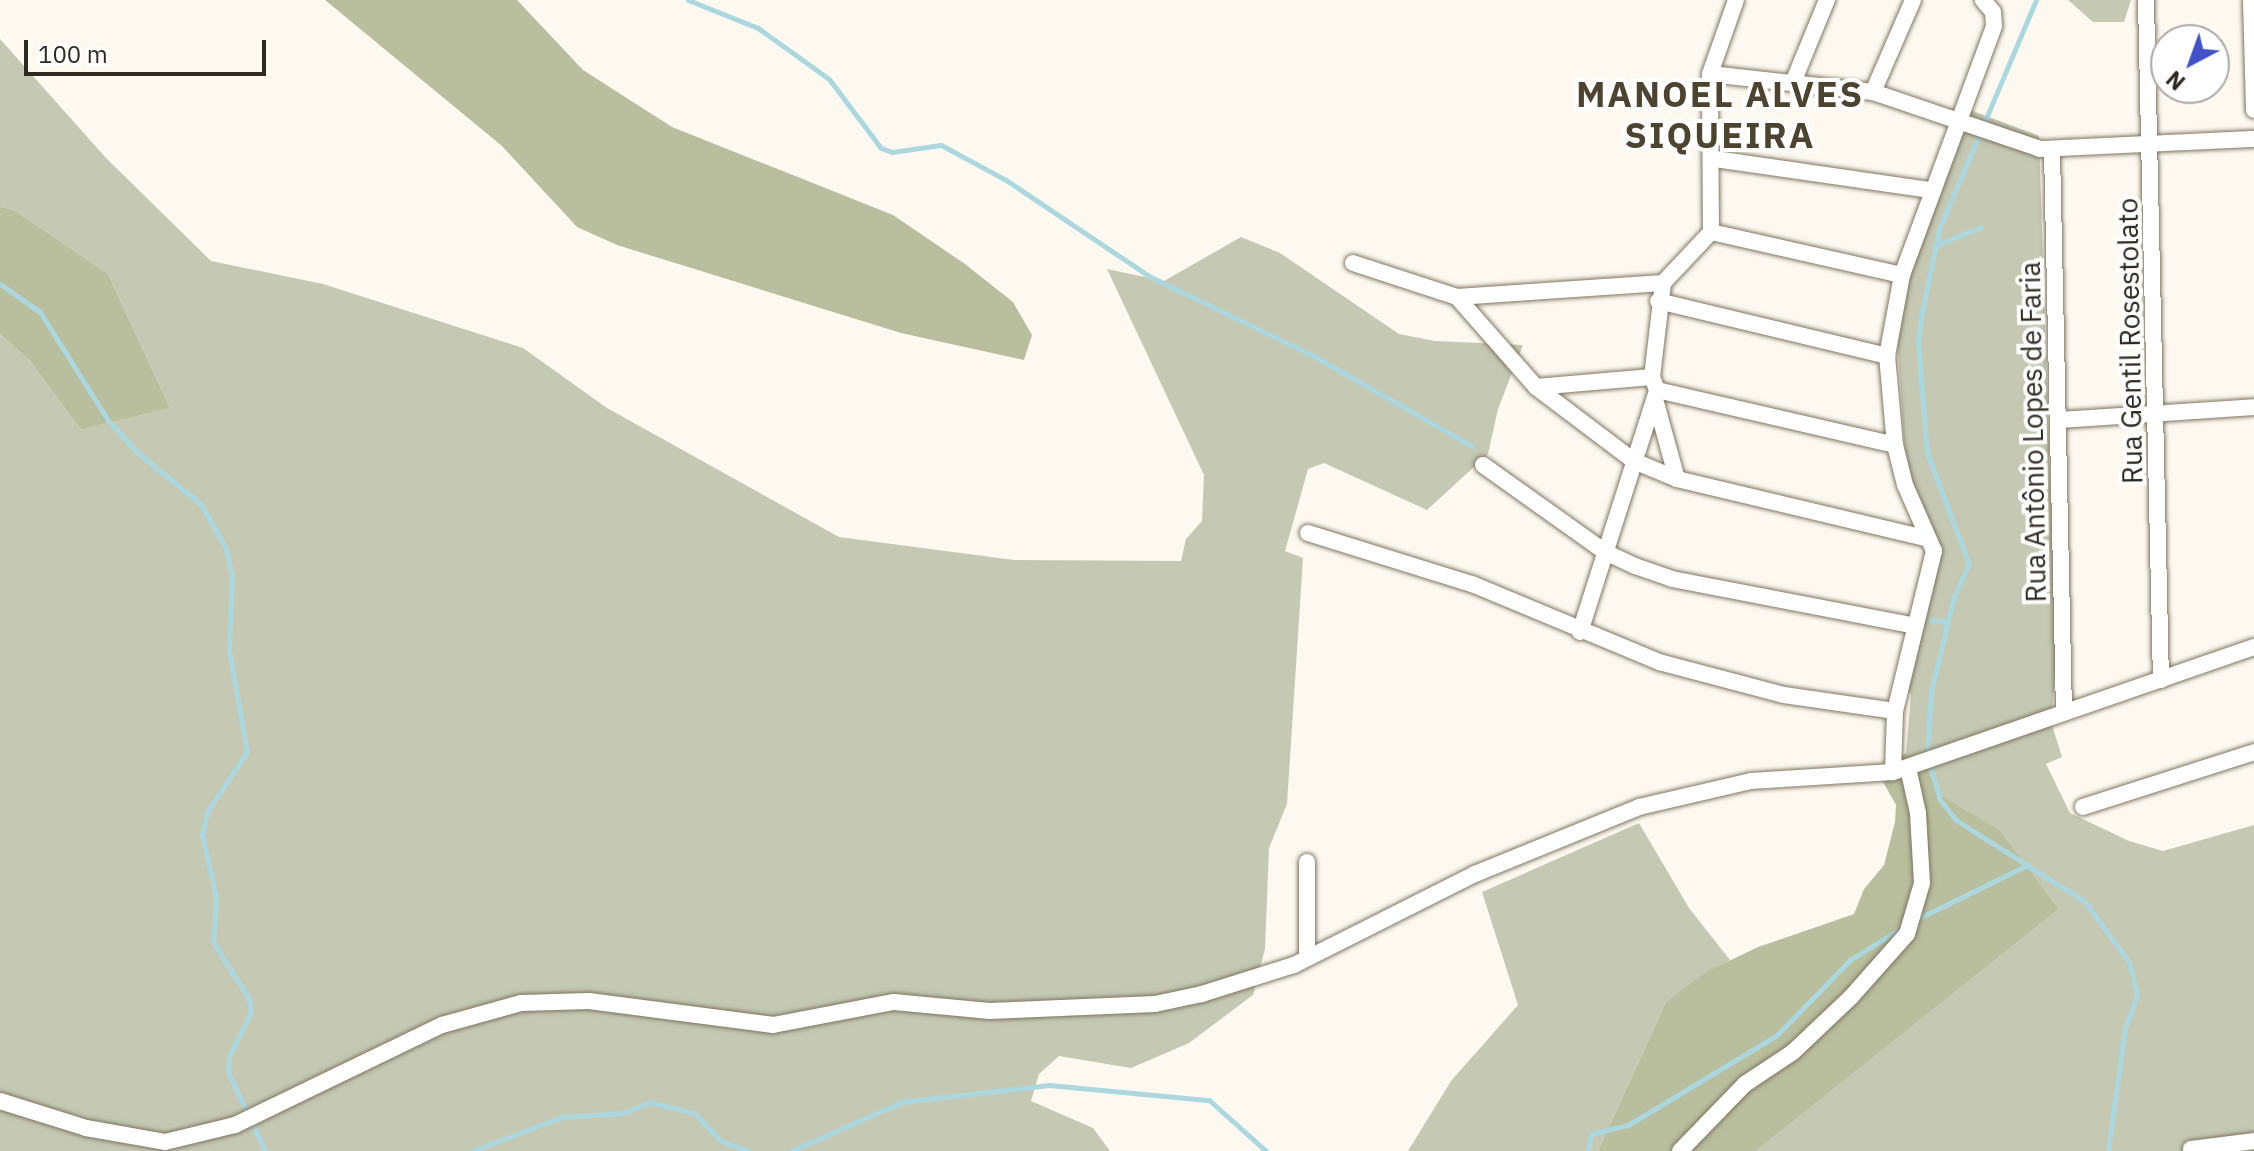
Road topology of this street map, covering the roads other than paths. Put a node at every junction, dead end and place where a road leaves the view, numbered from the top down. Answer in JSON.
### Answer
{"nodes":[{"id":1,"x":1736,"y":0,"type":"edge"},
{"id":2,"x":1827,"y":0,"type":"edge"},
{"id":3,"x":1913,"y":0,"type":"edge"},
{"id":4,"x":1983,"y":0,"type":"edge"},
{"id":5,"x":2146,"y":0,"type":"edge"},
{"id":6,"x":2251,"y":0,"type":"edge"},
{"id":7,"x":1710,"y":74,"type":"junction"},
{"id":8,"x":1794,"y":80,"type":"junction"},
{"id":9,"x":1873,"y":92,"type":"junction"},
{"id":10,"x":2254,"y":110,"type":"edge"},
{"id":11,"x":1957,"y":118,"type":"junction"},
{"id":12,"x":2254,"y":139,"type":"edge"},
{"id":13,"x":2151,"y":146,"type":"junction"},
{"id":14,"x":2052,"y":150,"type":"junction"},
{"id":15,"x":1715,"y":159,"type":"junction"},
{"id":16,"x":1931,"y":190,"type":"junction"},
{"id":17,"x":1711,"y":232,"type":"junction"},
{"id":18,"x":1353,"y":263,"type":"dead end"},
{"id":19,"x":1902,"y":275,"type":"junction"},
{"id":20,"x":1663,"y":283,"type":"junction"},
{"id":21,"x":1457,"y":297,"type":"junction"},
{"id":22,"x":1658,"y":301,"type":"junction"},
{"id":23,"x":1887,"y":356,"type":"junction"},
{"id":24,"x":1536,"y":387,"type":"junction"},
{"id":25,"x":1655,"y":389,"type":"junction"},
{"id":26,"x":2254,"y":407,"type":"edge"},
{"id":27,"x":2158,"y":416,"type":"junction"},
{"id":28,"x":2060,"y":420,"type":"junction"},
{"id":29,"x":1895,"y":445,"type":"junction"},
{"id":30,"x":1634,"y":461,"type":"junction"},
{"id":31,"x":1483,"y":465,"type":"dead end"},
{"id":32,"x":1677,"y":479,"type":"junction"},
{"id":33,"x":1308,"y":533,"type":"dead end"},
{"id":34,"x":1928,"y":539,"type":"junction"},
{"id":35,"x":1605,"y":552,"type":"junction"},
{"id":36,"x":1915,"y":626,"type":"junction"},
{"id":37,"x":1580,"y":632,"type":"junction"},
{"id":38,"x":2254,"y":647,"type":"edge"},
{"id":39,"x":2161,"y":680,"type":"junction"},
{"id":40,"x":1895,"y":711,"type":"junction"},
{"id":41,"x":2064,"y":712,"type":"junction"},
{"id":42,"x":2254,"y":752,"type":"edge"},
{"id":43,"x":1914,"y":766,"type":"junction"},
{"id":44,"x":2083,"y":807,"type":"dead end"},
{"id":45,"x":1307,"y":862,"type":"dead end"},
{"id":46,"x":1307,"y":958,"type":"junction"},
{"id":47,"x":0,"y":1101,"type":"edge"},
{"id":48,"x":2254,"y":1141,"type":"edge"},
{"id":49,"x":2191,"y":1149,"type":"dead end"},
{"id":50,"x":1680,"y":1151,"type":"edge"}],
"edges":[{"from":1,"to":7,"type":"street"},
{"from":2,"to":8,"type":"street"},
{"from":3,"to":9,"type":"street"},
{"from":4,"to":11,"type":"street"},
{"from":5,"to":13,"type":"street","name":"Rua Gentil Rosestolato"},
{"from":6,"to":10,"type":"street"},
{"from":7,"to":8,"type":"street"},
{"from":7,"to":15,"type":"street"},
{"from":8,"to":9,"type":"street"},
{"from":9,"to":11,"type":"street"},
{"from":11,"to":14,"type":"street"},
{"from":11,"to":16,"type":"street"},
{"from":12,"to":13,"type":"street"},
{"from":13,"to":14,"type":"street"},
{"from":13,"to":27,"type":"street","name":"Rua Gentil Rosestolato"},
{"from":14,"to":28,"type":"street","name":"Rua Antônio Lopes de Faria"},
{"from":15,"to":16,"type":"street"},
{"from":15,"to":17,"type":"street"},
{"from":16,"to":19,"type":"street"},
{"from":17,"to":19,"type":"street"},
{"from":17,"to":20,"type":"street"},
{"from":18,"to":21,"type":"street"},
{"from":19,"to":23,"type":"street"},
{"from":20,"to":21,"type":"street"},
{"from":20,"to":22,"type":"street"},
{"from":21,"to":24,"type":"street"},
{"from":22,"to":23,"type":"street"},
{"from":22,"to":25,"type":"street"},
{"from":23,"to":29,"type":"street"},
{"from":24,"to":25,"type":"street"},
{"from":24,"to":30,"type":"street"},
{"from":25,"to":29,"type":"street"},
{"from":25,"to":30,"type":"street"},
{"from":25,"to":32,"type":"street"},
{"from":26,"to":27,"type":"street"},
{"from":27,"to":28,"type":"street"},
{"from":27,"to":39,"type":"street","name":"Rua Gentil Rosestolato"},
{"from":28,"to":41,"type":"street","name":"Rua Antônio Lopes de Faria"},
{"from":29,"to":34,"type":"street"},
{"from":30,"to":32,"type":"street"},
{"from":30,"to":35,"type":"street"},
{"from":31,"to":35,"type":"street"},
{"from":32,"to":34,"type":"street"},
{"from":33,"to":37,"type":"street"},
{"from":34,"to":36,"type":"street"},
{"from":35,"to":36,"type":"street"},
{"from":35,"to":37,"type":"street"},
{"from":36,"to":40,"type":"street"},
{"from":37,"to":40,"type":"street"},
{"from":38,"to":39,"type":"street"},
{"from":39,"to":41,"type":"street"},
{"from":40,"to":43,"type":"street"},
{"from":41,"to":43,"type":"street"},
{"from":42,"to":44,"type":"street"},
{"from":43,"to":46,"type":"street"},
{"from":43,"to":50,"type":"street"},
{"from":45,"to":46,"type":"street"},
{"from":46,"to":47,"type":"street"},
{"from":48,"to":49,"type":"street"}]}
